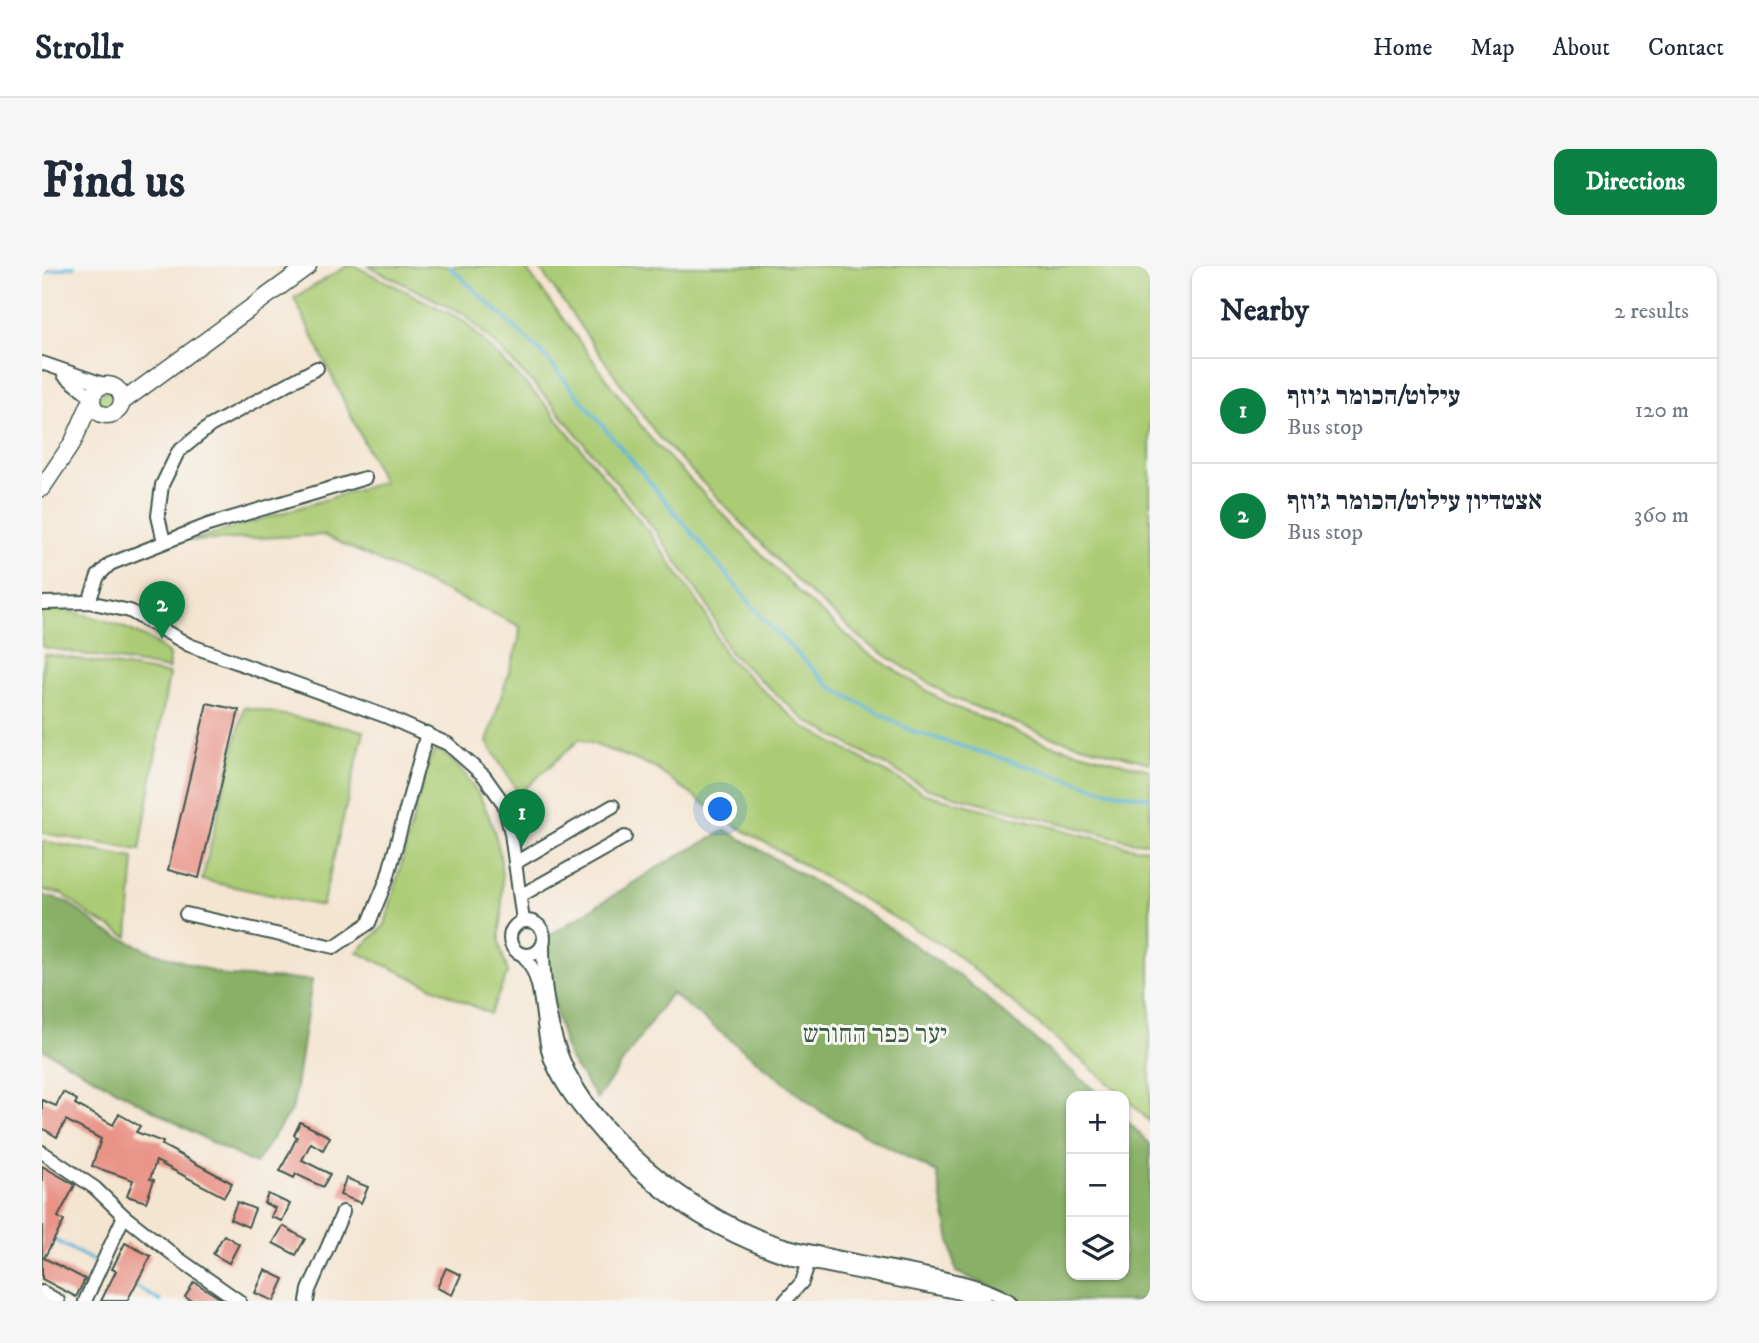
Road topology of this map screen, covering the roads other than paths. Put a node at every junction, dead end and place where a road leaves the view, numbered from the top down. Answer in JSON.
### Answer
{"nodes":[{"id":1,"x":308,"y":266,"type":"edge"},
{"id":2,"x":42,"y":363,"type":"edge"},
{"id":3,"x":55,"y":368,"type":"junction"},
{"id":4,"x":317,"y":368,"type":"dead end"},
{"id":5,"x":115,"y":392,"type":"junction"},
{"id":6,"x":92,"y":399,"type":"junction"},
{"id":7,"x":109,"y":416,"type":"junction"},
{"id":8,"x":73,"y":442,"type":"junction"},
{"id":9,"x":365,"y":478,"type":"dead end"},
{"id":10,"x":42,"y":488,"type":"edge"},
{"id":11,"x":164,"y":542,"type":"junction"},
{"id":12,"x":43,"y":602,"type":"edge"},
{"id":13,"x":89,"y":602,"type":"junction"},
{"id":14,"x":427,"y":733,"type":"junction"},
{"id":15,"x":613,"y":806,"type":"dead end"},
{"id":16,"x":625,"y":837,"type":"dead end"},
{"id":17,"x":515,"y":863,"type":"junction"},
{"id":18,"x":520,"y":896,"type":"junction"},
{"id":19,"x":186,"y":914,"type":"dead end"},
{"id":20,"x":523,"y":921,"type":"junction"},
{"id":21,"x":543,"y":946,"type":"junction"},
{"id":22,"x":523,"y":955,"type":"junction"},
{"id":23,"x":42,"y":1152,"type":"edge"},
{"id":24,"x":343,"y":1212,"type":"dead end"},
{"id":25,"x":124,"y":1216,"type":"junction"},
{"id":26,"x":811,"y":1257,"type":"junction"},
{"id":27,"x":42,"y":1292,"type":"edge"},
{"id":28,"x":58,"y":1301,"type":"edge"},
{"id":29,"x":85,"y":1301,"type":"edge"},
{"id":30,"x":239,"y":1301,"type":"edge"},
{"id":31,"x":307,"y":1301,"type":"edge"},
{"id":32,"x":785,"y":1301,"type":"edge"},
{"id":33,"x":984,"y":1301,"type":"edge"},
{"id":34,"x":1010,"y":1301,"type":"edge"}],
"edges":[{"from":1,"to":5,"type":"main road"},
{"from":2,"to":3,"type":"street"},
{"from":3,"to":5,"type":"street"},
{"from":3,"to":6,"type":"street"},
{"from":4,"to":11,"type":"street"},
{"from":5,"to":6,"type":"main road"},
{"from":5,"to":7,"type":"main road"},
{"from":6,"to":7,"type":"main road"},
{"from":6,"to":8,"type":"main road"},
{"from":7,"to":8,"type":"main road"},
{"from":8,"to":10,"type":"main road"},
{"from":9,"to":11,"type":"street"},
{"from":11,"to":13,"type":"street"},
{"from":12,"to":13,"type":"street"},
{"from":13,"to":14,"type":"street"},
{"from":14,"to":17,"type":"street"},
{"from":14,"to":19,"type":"street"},
{"from":15,"to":17,"type":"street"},
{"from":16,"to":18,"type":"street"},
{"from":17,"to":18,"type":"street"},
{"from":18,"to":20,"type":"street"},
{"from":20,"to":21,"type":"street"},
{"from":20,"to":22,"type":"street"},
{"from":21,"to":22,"type":"street"},
{"from":21,"to":26,"type":"street"},
{"from":22,"to":26,"type":"street"},
{"from":23,"to":25,"type":"street"},
{"from":24,"to":31,"type":"street"},
{"from":25,"to":29,"type":"street"},
{"from":25,"to":30,"type":"street"},
{"from":26,"to":32,"type":"street"},
{"from":26,"to":33,"type":"street"},
{"from":26,"to":34,"type":"street"},
{"from":27,"to":28,"type":"street"}]}
